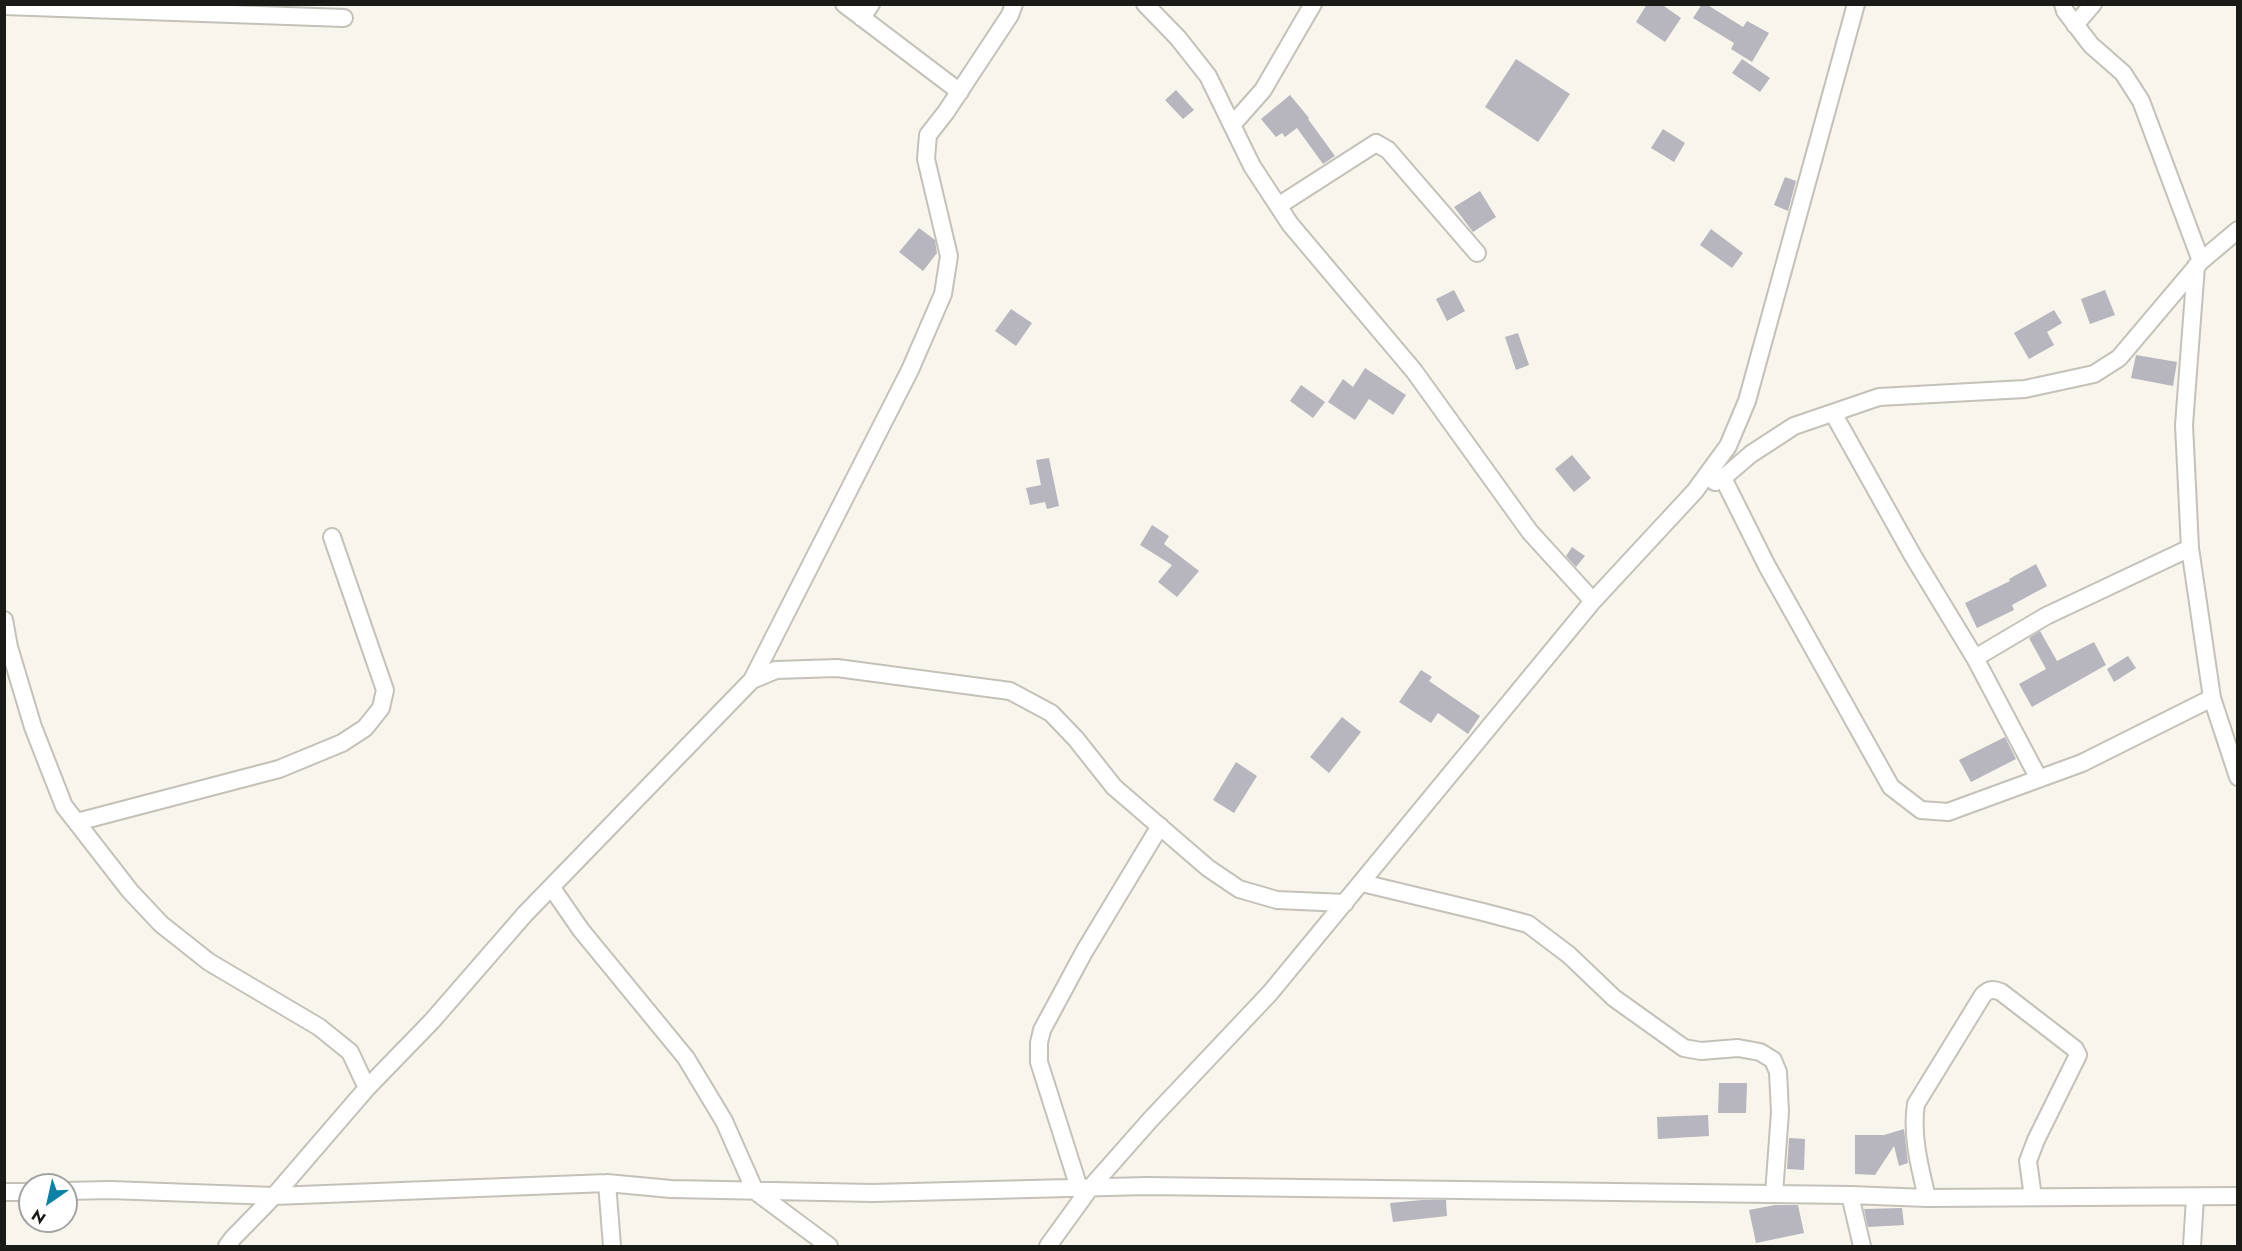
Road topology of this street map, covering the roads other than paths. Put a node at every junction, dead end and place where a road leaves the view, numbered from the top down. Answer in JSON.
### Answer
{"nodes":[{"id":1,"x":844,"y":4,"type":"edge"},
{"id":2,"x":1014,"y":4,"type":"edge"},
{"id":3,"x":1145,"y":4,"type":"edge"},
{"id":4,"x":1312,"y":4,"type":"edge"},
{"id":5,"x":1857,"y":4,"type":"edge"},
{"id":6,"x":2063,"y":4,"type":"edge"},
{"id":7,"x":2093,"y":4,"type":"edge"},
{"id":8,"x":4,"y":6,"type":"edge"},
{"id":9,"x":867,"y":11,"type":"edge"},
{"id":10,"x":344,"y":18,"type":"dead end"},
{"id":11,"x":2075,"y":25,"type":"junction"},
{"id":12,"x":960,"y":92,"type":"junction"},
{"id":13,"x":1232,"y":125,"type":"junction"},
{"id":14,"x":1278,"y":206,"type":"junction"},
{"id":15,"x":2238,"y":230,"type":"edge"},
{"id":16,"x":1477,"y":253,"type":"dead end"},
{"id":17,"x":2198,"y":264,"type":"junction"},
{"id":18,"x":1833,"y":413,"type":"junction"},
{"id":19,"x":1723,"y":478,"type":"junction"},
{"id":20,"x":1695,"y":491,"type":"junction"},
{"id":21,"x":332,"y":537,"type":"dead end"},
{"id":22,"x":2190,"y":548,"type":"junction"},
{"id":23,"x":1593,"y":601,"type":"junction"},
{"id":24,"x":4,"y":620,"type":"edge"},
{"id":25,"x":1975,"y":658,"type":"junction"},
{"id":26,"x":752,"y":680,"type":"junction"},
{"id":27,"x":2212,"y":698,"type":"junction"},
{"id":28,"x":2238,"y":777,"type":"edge"},
{"id":29,"x":2040,"y":778,"type":"junction"},
{"id":30,"x":77,"y":822,"type":"junction"},
{"id":31,"x":1160,"y":826,"type":"junction"},
{"id":32,"x":1362,"y":883,"type":"junction"},
{"id":33,"x":552,"y":888,"type":"junction"},
{"id":34,"x":1345,"y":903,"type":"junction"},
{"id":35,"x":367,"y":1088,"type":"junction"},
{"id":36,"x":607,"y":1183,"type":"junction"},
{"id":37,"x":1085,"y":1188,"type":"junction"},
{"id":38,"x":78,"y":1191,"type":"edge"},
{"id":39,"x":755,"y":1191,"type":"junction"},
{"id":40,"x":1774,"y":1194,"type":"junction"},
{"id":41,"x":1850,"y":1195,"type":"junction"},
{"id":42,"x":274,"y":1196,"type":"junction"},
{"id":43,"x":2238,"y":1196,"type":"edge"},
{"id":44,"x":2033,"y":1197,"type":"junction"},
{"id":45,"x":1928,"y":1198,"type":"junction"},
{"id":46,"x":2195,"y":1198,"type":"junction"},
{"id":47,"x":227,"y":1246,"type":"edge"},
{"id":48,"x":612,"y":1246,"type":"edge"},
{"id":49,"x":829,"y":1246,"type":"edge"},
{"id":50,"x":1048,"y":1246,"type":"edge"},
{"id":51,"x":1862,"y":1246,"type":"edge"},
{"id":52,"x":2192,"y":1246,"type":"edge"}],
"edges":[{"from":1,"to":9,"type":"street"},
{"from":2,"to":12,"type":"street"},
{"from":3,"to":13,"type":"street"},
{"from":4,"to":13,"type":"street"},
{"from":5,"to":20,"type":"street"},
{"from":6,"to":11,"type":"street"},
{"from":7,"to":11,"type":"street"},
{"from":8,"to":10,"type":"street"},
{"from":9,"to":12,"type":"street"},
{"from":11,"to":17,"type":"street"},
{"from":12,"to":26,"type":"street"},
{"from":13,"to":14,"type":"street"},
{"from":14,"to":16,"type":"street"},
{"from":14,"to":23,"type":"street"},
{"from":15,"to":17,"type":"street"},
{"from":17,"to":18,"type":"street"},
{"from":17,"to":22,"type":"street"},
{"from":18,"to":19,"type":"street"},
{"from":18,"to":25,"type":"street"},
{"from":19,"to":20,"type":"street"},
{"from":19,"to":29,"type":"street"},
{"from":20,"to":23,"type":"street"},
{"from":21,"to":30,"type":"street"},
{"from":22,"to":25,"type":"street"},
{"from":22,"to":27,"type":"street"},
{"from":23,"to":32,"type":"street"},
{"from":24,"to":30,"type":"street"},
{"from":25,"to":29,"type":"street"},
{"from":26,"to":31,"type":"street"},
{"from":26,"to":33,"type":"street"},
{"from":27,"to":28,"type":"street"},
{"from":27,"to":29,"type":"street"},
{"from":30,"to":35,"type":"street"},
{"from":31,"to":34,"type":"street"},
{"from":31,"to":37,"type":"street"},
{"from":32,"to":34,"type":"street"},
{"from":32,"to":40,"type":"street"},
{"from":33,"to":35,"type":"street"},
{"from":33,"to":39,"type":"street"},
{"from":34,"to":37,"type":"street"},
{"from":35,"to":42,"type":"street"},
{"from":36,"to":39,"type":"street"},
{"from":36,"to":42,"type":"street"},
{"from":36,"to":48,"type":"street"},
{"from":37,"to":39,"type":"street"},
{"from":37,"to":40,"type":"street"},
{"from":37,"to":50,"type":"street"},
{"from":38,"to":42,"type":"street"},
{"from":39,"to":49,"type":"street"},
{"from":40,"to":41,"type":"street"},
{"from":41,"to":45,"type":"street"},
{"from":41,"to":51,"type":"street"},
{"from":42,"to":47,"type":"street"},
{"from":43,"to":46,"type":"street"},
{"from":44,"to":45,"type":"street"},
{"from":44,"to":45,"type":"street"},
{"from":44,"to":46,"type":"street"},
{"from":46,"to":52,"type":"street"}]}
